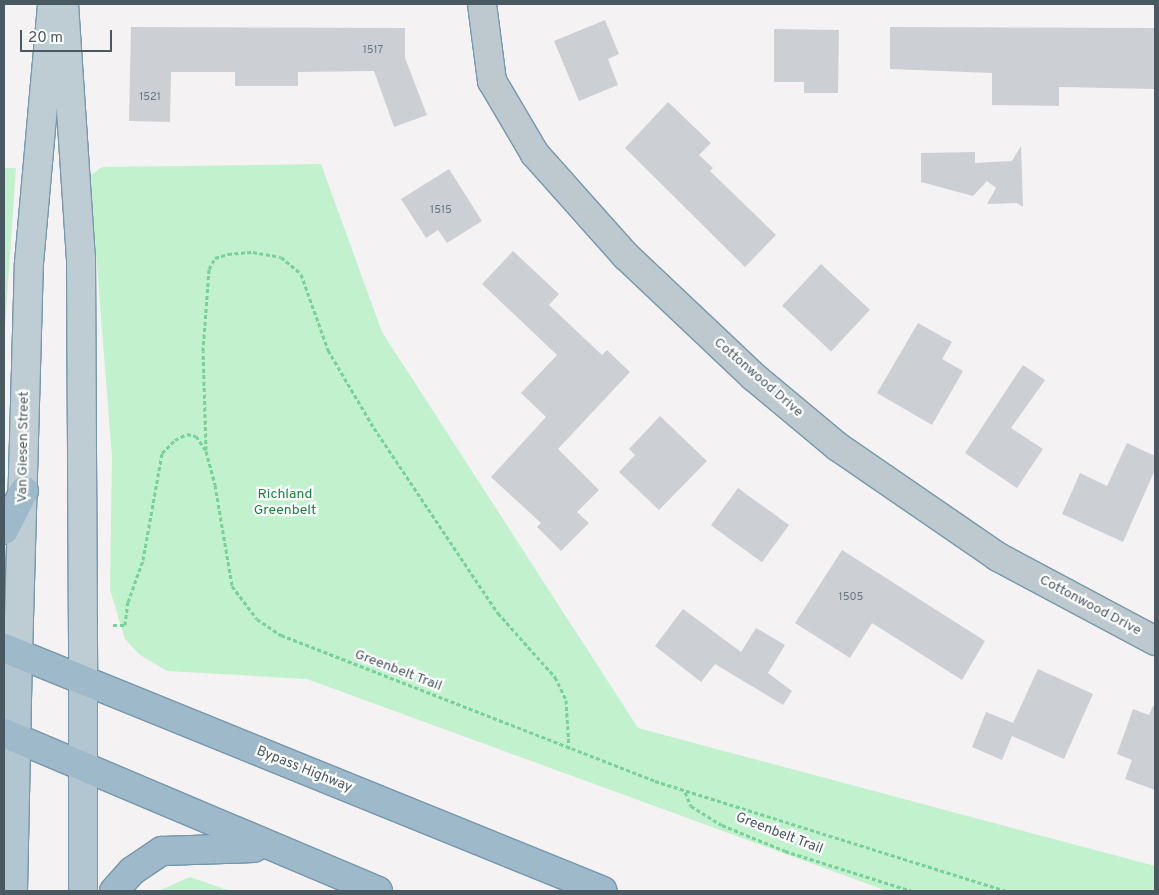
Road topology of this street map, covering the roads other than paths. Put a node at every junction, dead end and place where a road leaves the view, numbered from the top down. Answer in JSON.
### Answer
{"nodes":[{"id":1,"x":52,"y":4,"type":"edge"},
{"id":2,"x":64,"y":4,"type":"edge"},
{"id":3,"x":482,"y":4,"type":"edge"},
{"id":4,"x":24,"y":491,"type":"junction"},
{"id":5,"x":4,"y":530,"type":"edge"},
{"id":6,"x":1155,"y":641,"type":"edge"},
{"id":7,"x":11,"y":651,"type":"edge"},
{"id":8,"x":83,"y":680,"type":"junction"},
{"id":9,"x":10,"y":736,"type":"edge"},
{"id":10,"x":82,"y":768,"type":"junction"},
{"id":11,"x":277,"y":850,"type":"junction"},
{"id":12,"x":13,"y":891,"type":"edge"},
{"id":13,"x":83,"y":891,"type":"edge"},
{"id":14,"x":114,"y":891,"type":"edge"},
{"id":15,"x":378,"y":891,"type":"edge"},
{"id":16,"x":603,"y":891,"type":"edge"}],
"edges":[{"from":1,"to":4,"type":"main road","name":"Van Giesen Street"},
{"from":2,"to":8,"type":"main road"},
{"from":3,"to":6,"type":"street","name":"Cottonwood Drive"},
{"from":4,"to":5,"type":"highway"},
{"from":4,"to":7,"type":"main road","name":"Van Giesen Street"},
{"from":7,"to":8,"type":"highway","name":"Bypass Highway"},
{"from":7,"to":9,"type":"main road","name":"Van Giesen Street"},
{"from":8,"to":10,"type":"main road"},
{"from":8,"to":16,"type":"highway","name":"Bypass Highway"},
{"from":9,"to":10,"type":"highway"},
{"from":9,"to":12,"type":"main road","name":"Van Giesen Street"},
{"from":10,"to":11,"type":"highway"},
{"from":10,"to":13,"type":"main road"},
{"from":11,"to":14,"type":"highway"},
{"from":11,"to":15,"type":"highway"}]}
